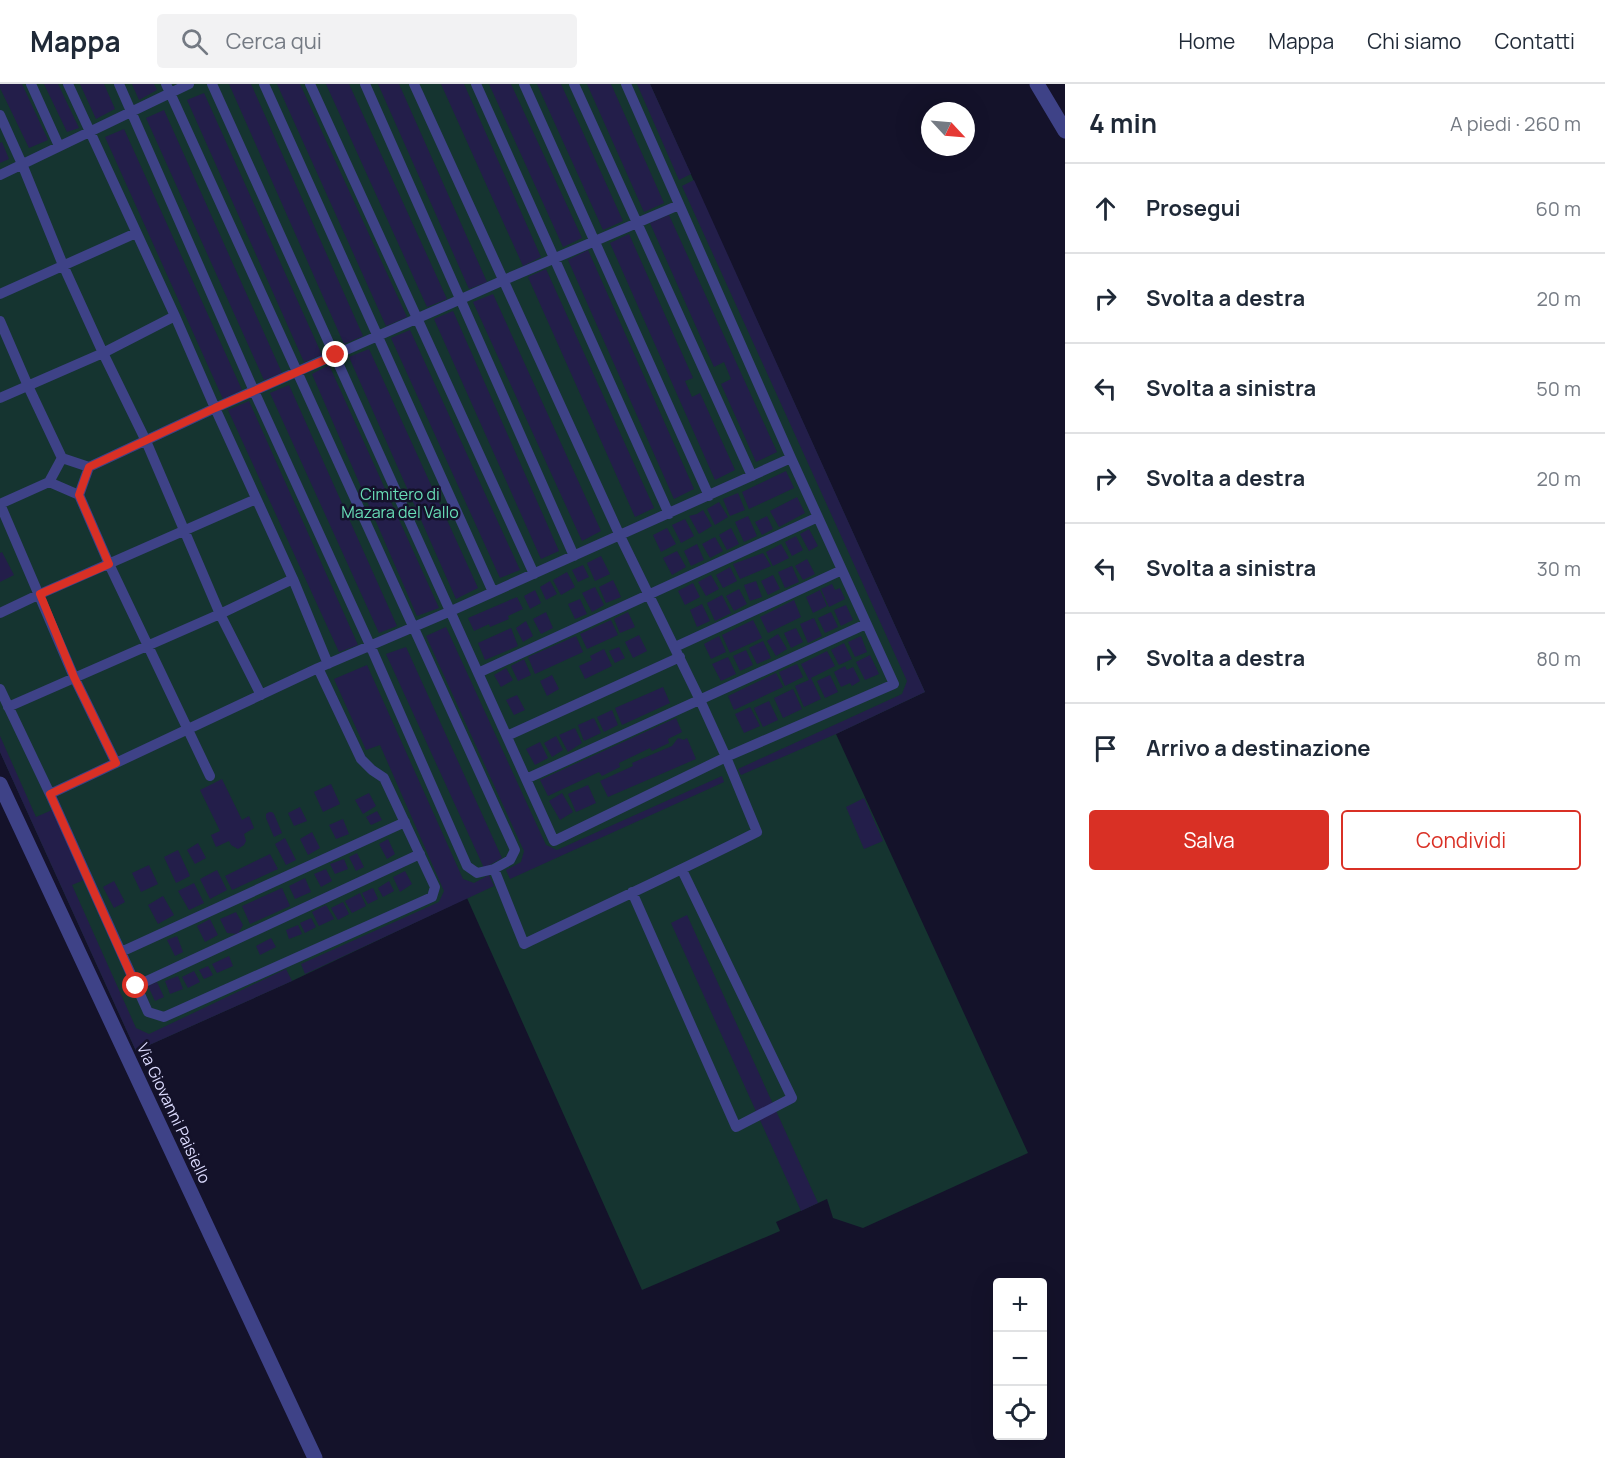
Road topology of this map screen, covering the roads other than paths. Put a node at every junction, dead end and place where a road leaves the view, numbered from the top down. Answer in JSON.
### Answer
{"nodes":[{"id":1,"x":31,"y":84,"type":"edge"},
{"id":2,"x":68,"y":84,"type":"edge"},
{"id":3,"x":119,"y":84,"type":"edge"},
{"id":4,"x":189,"y":84,"type":"edge"},
{"id":5,"x":212,"y":84,"type":"edge"},
{"id":6,"x":264,"y":84,"type":"edge"},
{"id":7,"x":310,"y":84,"type":"edge"},
{"id":8,"x":365,"y":84,"type":"edge"},
{"id":9,"x":414,"y":84,"type":"edge"},
{"id":10,"x":476,"y":84,"type":"edge"},
{"id":11,"x":524,"y":84,"type":"edge"},
{"id":12,"x":574,"y":84,"type":"edge"},
{"id":13,"x":626,"y":84,"type":"edge"},
{"id":14,"x":1037,"y":84,"type":"edge"},
{"id":15,"x":168,"y":88,"type":"edge"},
{"id":16,"x":131,"y":111,"type":"junction"},
{"id":17,"x":0,"y":115,"type":"edge"},
{"id":18,"x":89,"y":131,"type":"junction"},
{"id":19,"x":1065,"y":131,"type":"edge"},
{"id":20,"x":59,"y":146,"type":"junction"},
{"id":21,"x":22,"y":164,"type":"junction"},
{"id":22,"x":0,"y":175,"type":"edge"},
{"id":23,"x":679,"y":205,"type":"junction"},
{"id":24,"x":637,"y":223,"type":"junction"},
{"id":25,"x":136,"y":233,"type":"junction"},
{"id":26,"x":594,"y":241,"type":"junction"},
{"id":27,"x":554,"y":258,"type":"junction"},
{"id":28,"x":63,"y":265,"type":"junction"},
{"id":29,"x":504,"y":280,"type":"junction"},
{"id":30,"x":0,"y":294,"type":"edge"},
{"id":31,"x":461,"y":299,"type":"junction"},
{"id":32,"x":175,"y":316,"type":"junction"},
{"id":33,"x":418,"y":319,"type":"junction"},
{"id":34,"x":0,"y":321,"type":"edge"},
{"id":35,"x":377,"y":336,"type":"junction"},
{"id":36,"x":103,"y":353,"type":"junction"},
{"id":37,"x":336,"y":355,"type":"junction"},
{"id":38,"x":297,"y":372,"type":"junction"},
{"id":39,"x":28,"y":386,"type":"junction"},
{"id":40,"x":254,"y":391,"type":"junction"},
{"id":41,"x":0,"y":398,"type":"edge"},
{"id":42,"x":215,"y":408,"type":"junction"},
{"id":43,"x":146,"y":441,"type":"junction"},
{"id":44,"x":62,"y":458,"type":"junction"},
{"id":45,"x":791,"y":458,"type":"junction"},
{"id":46,"x":89,"y":467,"type":"junction"},
{"id":47,"x":752,"y":477,"type":"junction"},
{"id":48,"x":49,"y":482,"type":"junction"},
{"id":49,"x":79,"y":495,"type":"junction"},
{"id":50,"x":709,"y":496,"type":"junction"},
{"id":51,"x":256,"y":499,"type":"junction"},
{"id":52,"x":0,"y":504,"type":"edge"},
{"id":53,"x":669,"y":514,"type":"junction"},
{"id":54,"x":818,"y":517,"type":"junction"},
{"id":55,"x":184,"y":531,"type":"junction"},
{"id":56,"x":620,"y":536,"type":"junction"},
{"id":57,"x":574,"y":556,"type":"junction"},
{"id":58,"x":109,"y":564,"type":"junction"},
{"id":59,"x":842,"y":570,"type":"junction"},
{"id":60,"x":534,"y":574,"type":"junction"},
{"id":61,"x":292,"y":579,"type":"junction"},
{"id":62,"x":493,"y":592,"type":"junction"},
{"id":63,"x":40,"y":594,"type":"junction"},
{"id":64,"x":649,"y":594,"type":"junction"},
{"id":65,"x":451,"y":611,"type":"junction"},
{"id":66,"x":0,"y":614,"type":"edge"},
{"id":67,"x":220,"y":614,"type":"junction"},
{"id":68,"x":867,"y":624,"type":"junction"},
{"id":69,"x":413,"y":627,"type":"junction"},
{"id":70,"x":147,"y":645,"type":"junction"},
{"id":71,"x":370,"y":645,"type":"junction"},
{"id":72,"x":678,"y":652,"type":"junction"},
{"id":73,"x":323,"y":666,"type":"junction"},
{"id":74,"x":478,"y":673,"type":"junction"},
{"id":75,"x":74,"y":677,"type":"junction"},
{"id":76,"x":0,"y":689,"type":"edge"},
{"id":77,"x":261,"y":695,"type":"junction"},
{"id":78,"x":700,"y":700,"type":"junction"},
{"id":79,"x":8,"y":707,"type":"junction"},
{"id":80,"x":188,"y":730,"type":"junction"},
{"id":81,"x":507,"y":736,"type":"junction"},
{"id":82,"x":726,"y":756,"type":"junction"},
{"id":83,"x":116,"y":763,"type":"junction"},
{"id":84,"x":210,"y":776,"type":"dead end"},
{"id":85,"x":526,"y":779,"type":"junction"},
{"id":86,"x":0,"y":784,"type":"edge"},
{"id":87,"x":50,"y":794,"type":"junction"},
{"id":88,"x":405,"y":822,"type":"junction"},
{"id":89,"x":420,"y":854,"type":"junction"},
{"id":90,"x":494,"y":868,"type":"junction"},
{"id":91,"x":682,"y":870,"type":"junction"},
{"id":92,"x":632,"y":892,"type":"junction"},
{"id":93,"x":121,"y":952,"type":"junction"},
{"id":94,"x":136,"y":986,"type":"junction"},
{"id":95,"x":315,"y":1458,"type":"edge"}],
"edges":[{"from":1,"to":20,"type":"lane"},
{"from":2,"to":18,"type":"lane"},
{"from":3,"to":16,"type":"lane"},
{"from":4,"to":15,"type":"lane"},
{"from":5,"to":37,"type":"lane"},
{"from":6,"to":35,"type":"lane"},
{"from":7,"to":33,"type":"lane"},
{"from":8,"to":31,"type":"lane"},
{"from":9,"to":29,"type":"lane"},
{"from":10,"to":27,"type":"lane"},
{"from":11,"to":26,"type":"lane"},
{"from":12,"to":24,"type":"lane"},
{"from":13,"to":23,"type":"lane"},
{"from":14,"to":19,"type":"street"},
{"from":15,"to":16,"type":"lane"},
{"from":15,"to":38,"type":"lane"},
{"from":16,"to":18,"type":"lane"},
{"from":16,"to":40,"type":"lane"},
{"from":17,"to":21,"type":"lane"},
{"from":18,"to":20,"type":"lane"},
{"from":18,"to":25,"type":"lane"},
{"from":20,"to":21,"type":"lane"},
{"from":21,"to":22,"type":"lane"},
{"from":21,"to":28,"type":"lane"},
{"from":23,"to":24,"type":"lane"},
{"from":23,"to":45,"type":"lane"},
{"from":24,"to":26,"type":"lane"},
{"from":24,"to":47,"type":"lane"},
{"from":25,"to":28,"type":"lane"},
{"from":25,"to":32,"type":"lane"},
{"from":26,"to":27,"type":"lane"},
{"from":26,"to":50,"type":"lane"},
{"from":27,"to":29,"type":"lane"},
{"from":27,"to":53,"type":"lane"},
{"from":28,"to":30,"type":"lane"},
{"from":28,"to":36,"type":"lane"},
{"from":29,"to":31,"type":"lane"},
{"from":29,"to":56,"type":"lane"},
{"from":31,"to":33,"type":"lane"},
{"from":31,"to":57,"type":"lane"},
{"from":32,"to":36,"type":"lane"},
{"from":32,"to":42,"type":"lane"},
{"from":33,"to":35,"type":"lane"},
{"from":33,"to":60,"type":"lane"},
{"from":34,"to":39,"type":"lane"},
{"from":35,"to":37,"type":"lane"},
{"from":35,"to":62,"type":"lane"},
{"from":36,"to":39,"type":"lane"},
{"from":36,"to":43,"type":"lane"},
{"from":37,"to":38,"type":"lane"},
{"from":37,"to":65,"type":"lane"},
{"from":38,"to":40,"type":"lane"},
{"from":38,"to":69,"type":"lane"},
{"from":39,"to":41,"type":"lane"},
{"from":39,"to":44,"type":"lane"},
{"from":40,"to":42,"type":"lane"},
{"from":40,"to":71,"type":"lane"},
{"from":42,"to":43,"type":"lane"},
{"from":42,"to":51,"type":"lane"},
{"from":43,"to":46,"type":"lane"},
{"from":43,"to":55,"type":"lane"},
{"from":44,"to":46,"type":"lane"},
{"from":44,"to":48,"type":"lane"},
{"from":45,"to":47,"type":"lane"},
{"from":45,"to":54,"type":"lane"},
{"from":46,"to":49,"type":"lane"},
{"from":47,"to":50,"type":"lane"},
{"from":48,"to":49,"type":"lane"},
{"from":48,"to":52,"type":"lane"},
{"from":49,"to":58,"type":"lane"},
{"from":50,"to":53,"type":"lane"},
{"from":51,"to":55,"type":"lane"},
{"from":51,"to":61,"type":"lane"},
{"from":52,"to":63,"type":"lane"},
{"from":53,"to":56,"type":"lane"},
{"from":54,"to":59,"type":"lane"},
{"from":54,"to":64,"type":"lane"},
{"from":55,"to":58,"type":"lane"},
{"from":55,"to":67,"type":"lane"},
{"from":56,"to":57,"type":"lane"},
{"from":56,"to":64,"type":"lane"},
{"from":57,"to":60,"type":"lane"},
{"from":58,"to":63,"type":"lane"},
{"from":58,"to":70,"type":"lane"},
{"from":59,"to":68,"type":"lane"},
{"from":59,"to":72,"type":"lane"},
{"from":60,"to":62,"type":"lane"},
{"from":61,"to":67,"type":"lane"},
{"from":61,"to":73,"type":"lane"},
{"from":62,"to":65,"type":"lane"},
{"from":63,"to":66,"type":"lane"},
{"from":63,"to":75,"type":"lane"},
{"from":64,"to":72,"type":"lane"},
{"from":64,"to":74,"type":"lane"},
{"from":65,"to":69,"type":"lane"},
{"from":65,"to":74,"type":"lane"},
{"from":67,"to":70,"type":"lane"},
{"from":67,"to":77,"type":"lane"},
{"from":68,"to":78,"type":"lane"},
{"from":68,"to":82,"type":"lane"},
{"from":69,"to":71,"type":"lane"},
{"from":69,"to":90,"type":"lane"},
{"from":70,"to":75,"type":"lane"},
{"from":70,"to":80,"type":"lane"},
{"from":71,"to":73,"type":"lane"},
{"from":71,"to":90,"type":"lane"},
{"from":72,"to":78,"type":"lane"},
{"from":72,"to":81,"type":"lane"},
{"from":73,"to":77,"type":"lane"},
{"from":73,"to":88,"type":"lane"},
{"from":74,"to":81,"type":"lane"},
{"from":75,"to":79,"type":"lane"},
{"from":75,"to":83,"type":"lane"},
{"from":76,"to":79,"type":"lane"},
{"from":77,"to":80,"type":"lane"},
{"from":78,"to":82,"type":"lane"},
{"from":78,"to":85,"type":"lane"},
{"from":79,"to":87,"type":"lane"},
{"from":80,"to":83,"type":"lane"},
{"from":80,"to":84,"type":"lane"},
{"from":81,"to":85,"type":"lane"},
{"from":82,"to":85,"type":"lane"},
{"from":82,"to":91,"type":"lane"},
{"from":83,"to":87,"type":"lane"},
{"from":86,"to":95,"type":"street","name":"Via Giovanni Paisiello"},
{"from":87,"to":93,"type":"lane"},
{"from":88,"to":89,"type":"lane"},
{"from":88,"to":93,"type":"lane"},
{"from":89,"to":94,"type":"lane"},
{"from":89,"to":94,"type":"lane"},
{"from":90,"to":92,"type":"lane"},
{"from":91,"to":92,"type":"lane"},
{"from":91,"to":92,"type":"lane"},
{"from":93,"to":94,"type":"lane"}]}
